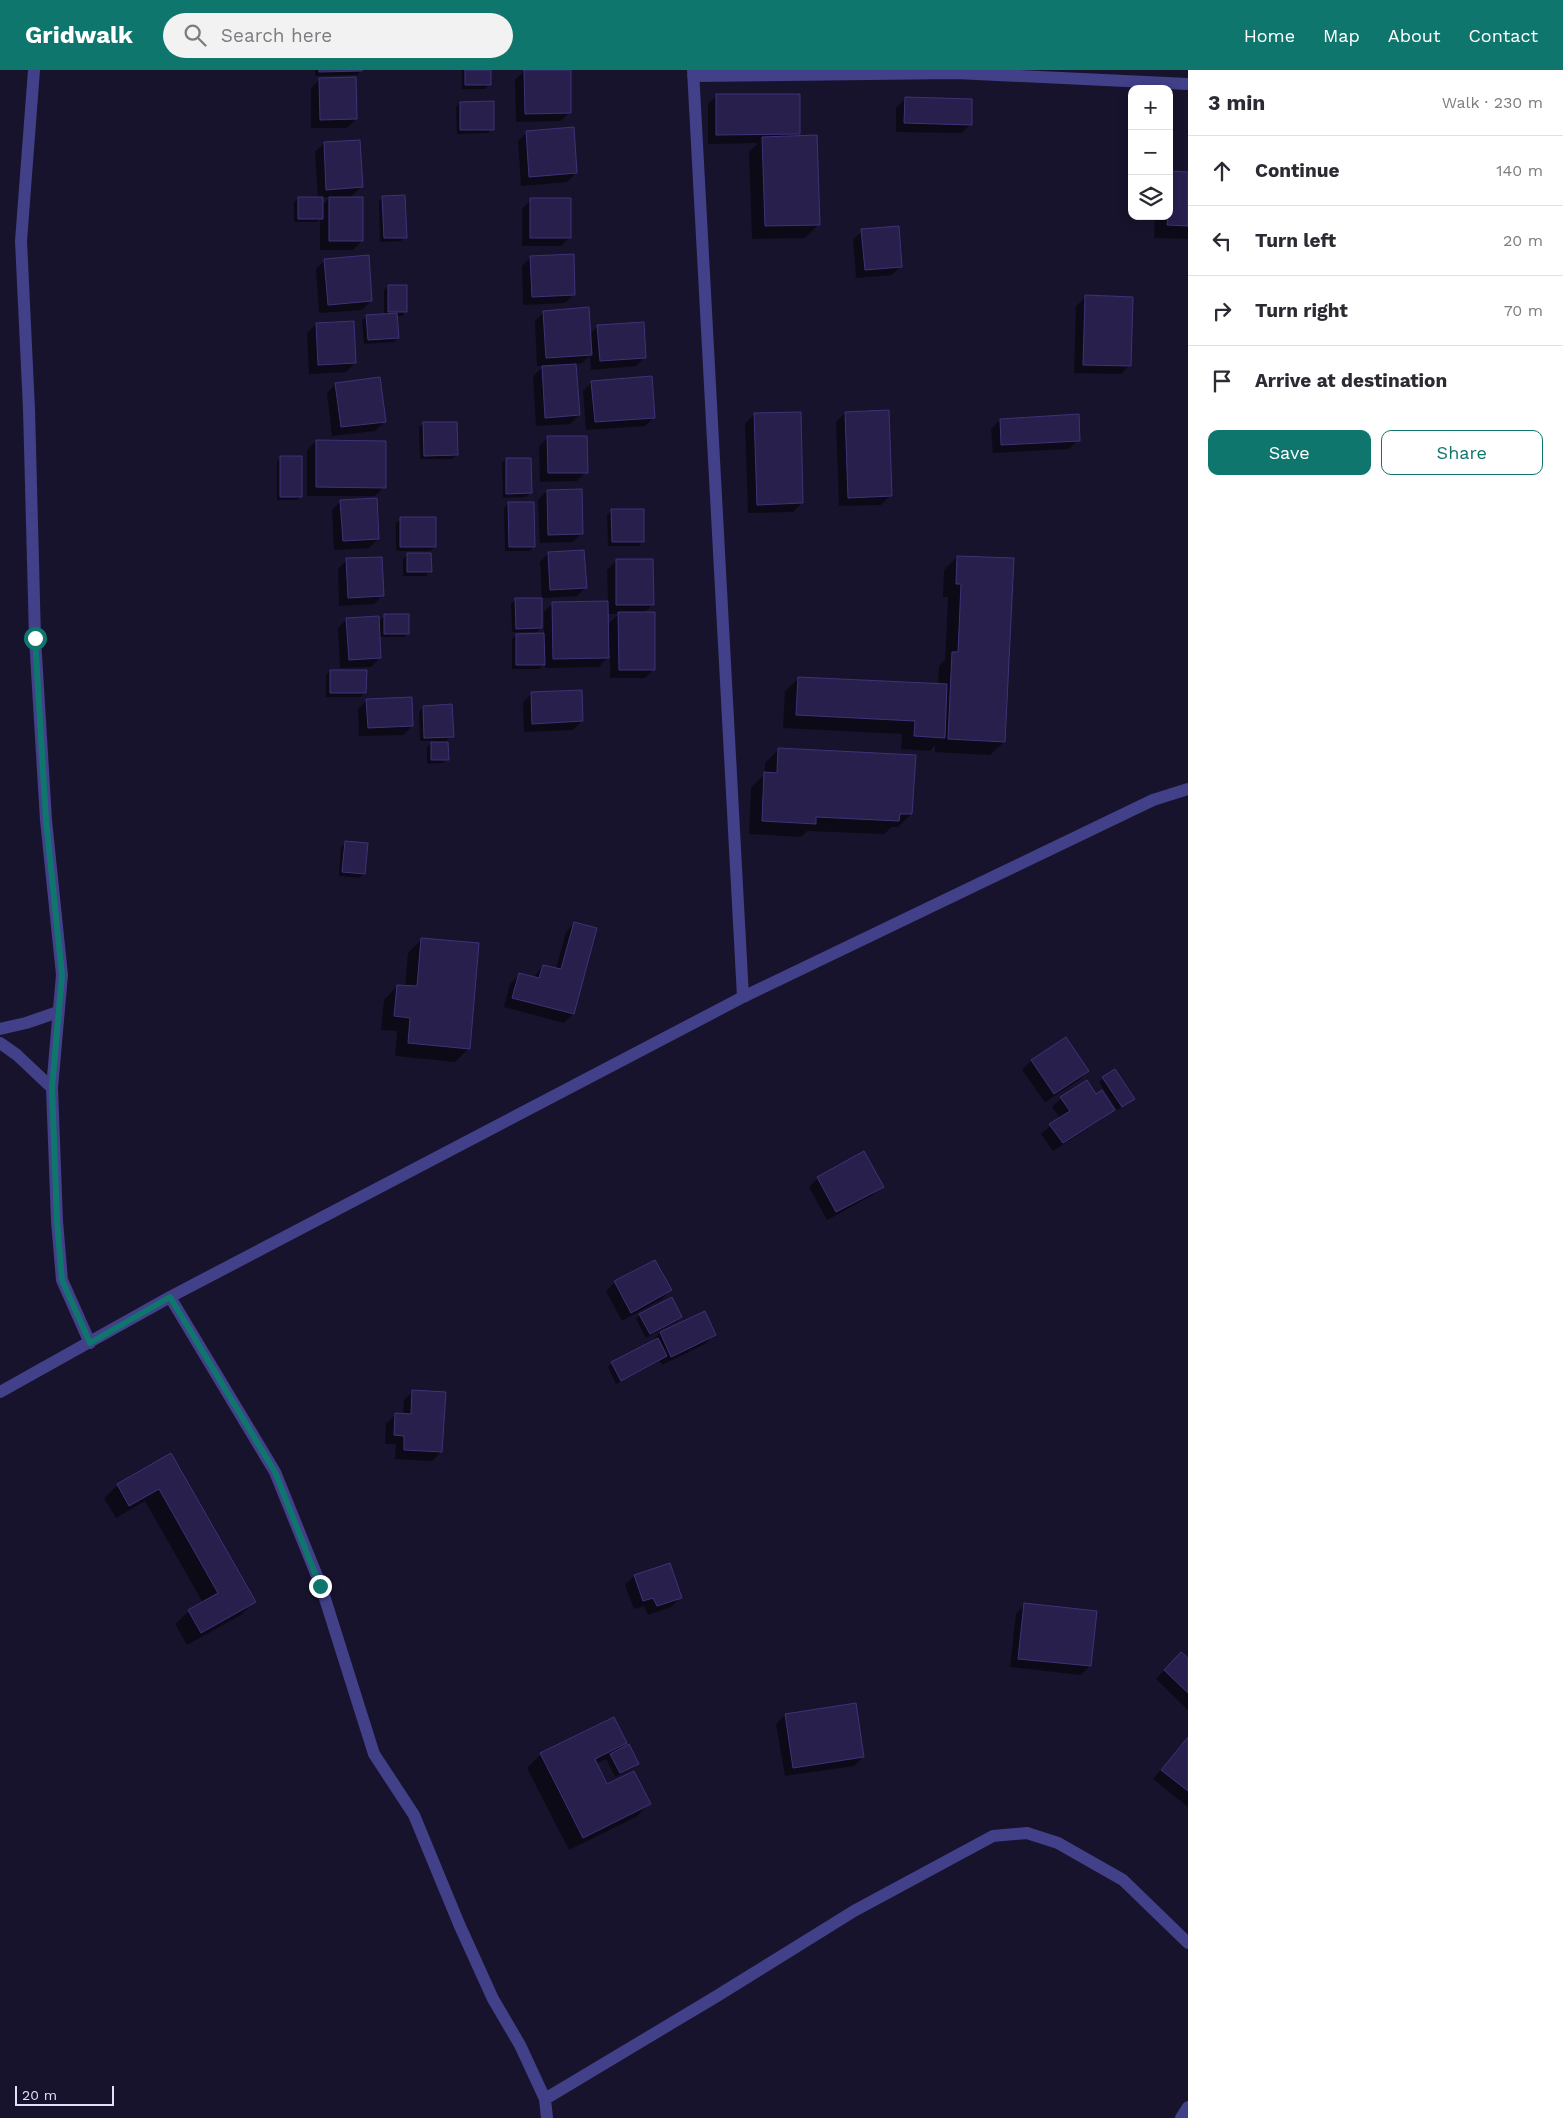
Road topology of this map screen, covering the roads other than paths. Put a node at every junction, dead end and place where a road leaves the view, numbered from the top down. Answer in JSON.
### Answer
{"nodes":[{"id":1,"x":34,"y":70,"type":"edge"},
{"id":2,"x":693,"y":73,"type":"edge"},
{"id":3,"x":1188,"y":84,"type":"edge"},
{"id":4,"x":1188,"y":789,"type":"edge"},
{"id":5,"x":743,"y":997,"type":"junction"},
{"id":6,"x":58,"y":1012,"type":"junction"},
{"id":7,"x":0,"y":1029,"type":"edge"},
{"id":8,"x":0,"y":1043,"type":"edge"},
{"id":9,"x":52,"y":1088,"type":"junction"},
{"id":10,"x":170,"y":1297,"type":"junction"},
{"id":11,"x":90,"y":1343,"type":"junction"},
{"id":12,"x":0,"y":1392,"type":"edge"},
{"id":13,"x":1188,"y":1943,"type":"edge"},
{"id":14,"x":545,"y":2099,"type":"junction"},
{"id":15,"x":1188,"y":2107,"type":"edge"},
{"id":16,"x":546,"y":2118,"type":"edge"},
{"id":17,"x":1181,"y":2118,"type":"edge"}],
"edges":[{"from":1,"to":6,"type":"street"},
{"from":2,"to":3,"type":"street"},
{"from":2,"to":5,"type":"street"},
{"from":4,"to":5,"type":"street"},
{"from":5,"to":10,"type":"street"},
{"from":6,"to":7,"type":"street"},
{"from":6,"to":9,"type":"street"},
{"from":8,"to":9,"type":"street"},
{"from":9,"to":11,"type":"street"},
{"from":10,"to":11,"type":"street"},
{"from":10,"to":14,"type":"street"},
{"from":11,"to":12,"type":"street"},
{"from":13,"to":14,"type":"street"},
{"from":14,"to":16,"type":"street"},
{"from":15,"to":17,"type":"street"}]}
